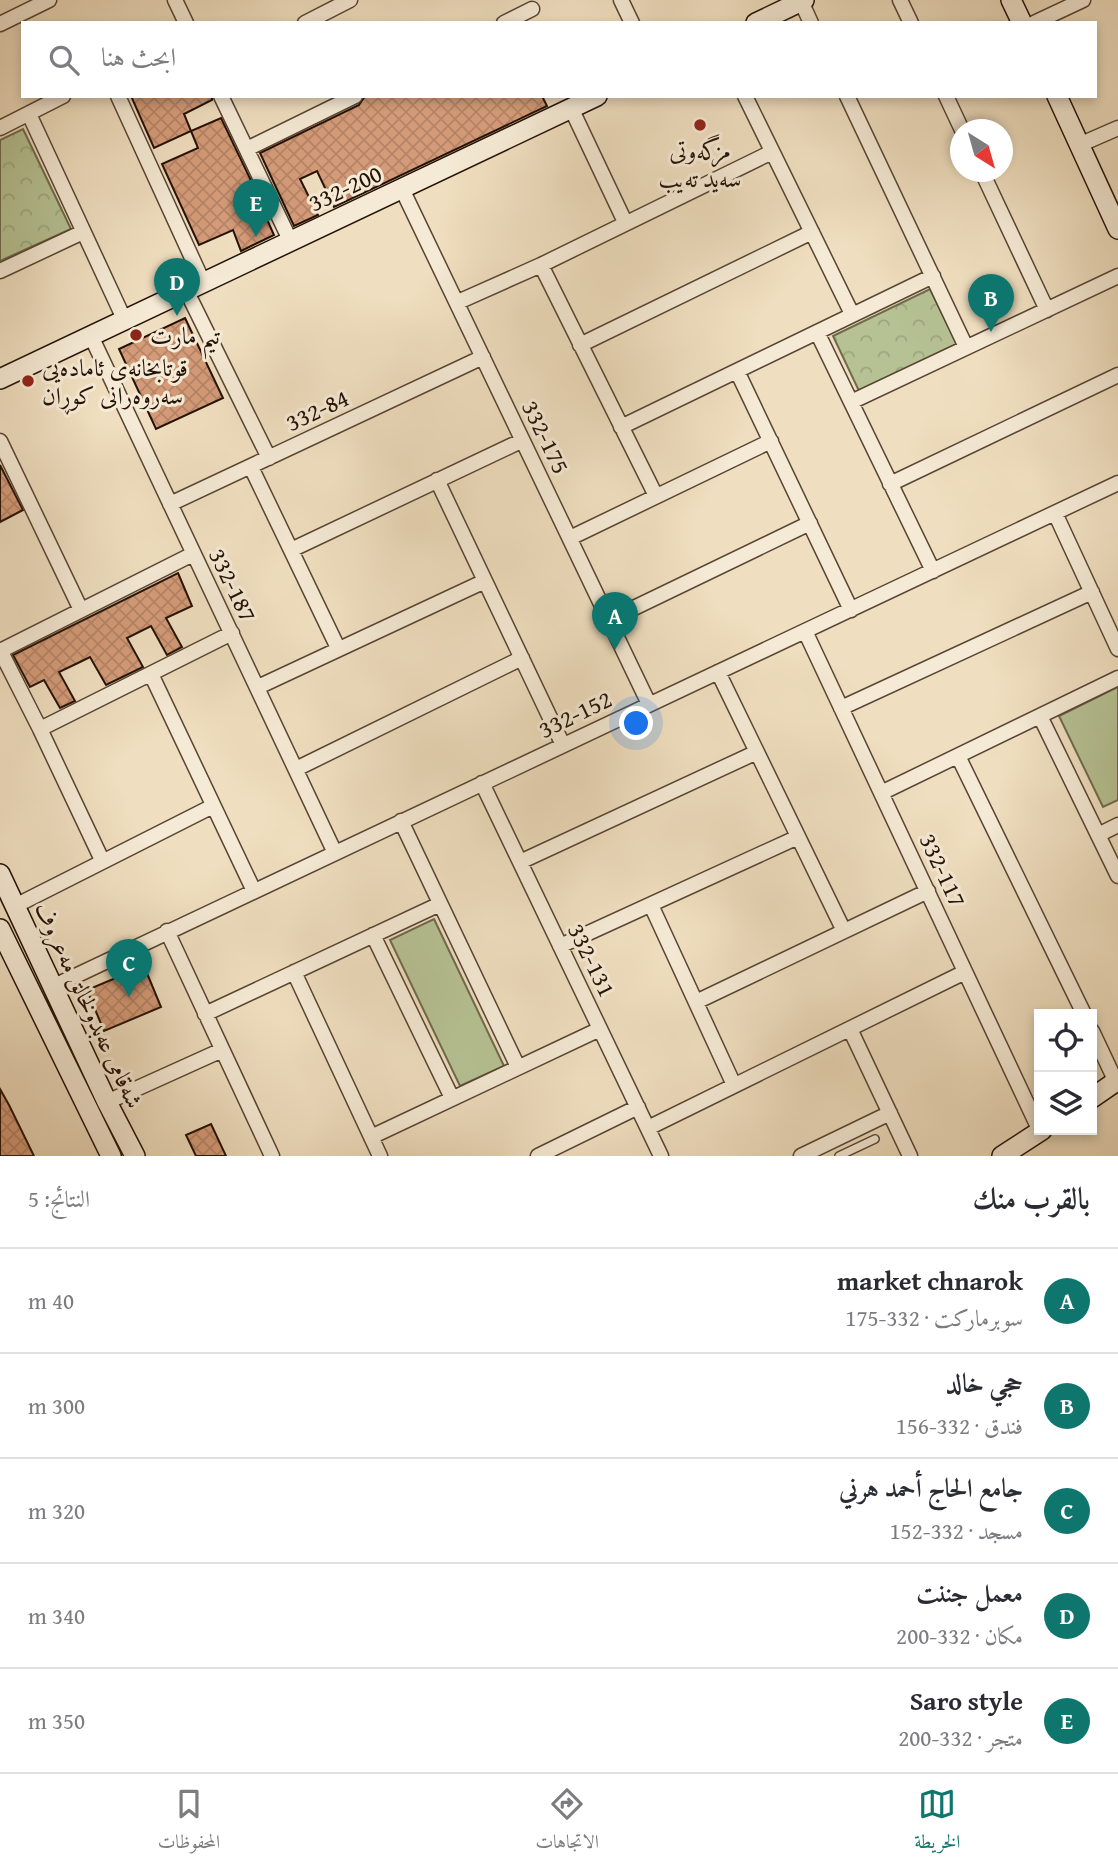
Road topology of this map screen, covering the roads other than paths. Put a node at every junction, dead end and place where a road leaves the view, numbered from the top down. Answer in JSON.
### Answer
{"nodes":[{"id":1,"x":49,"y":0,"type":"edge"},
{"id":2,"x":175,"y":0,"type":"edge"},
{"id":3,"x":349,"y":0,"type":"edge"},
{"id":4,"x":621,"y":0,"type":"edge"},
{"id":5,"x":900,"y":0,"type":"edge"},
{"id":6,"x":1011,"y":0,"type":"edge"},
{"id":7,"x":1083,"y":0,"type":"edge"},
{"id":8,"x":803,"y":1,"type":"edge"},
{"id":9,"x":530,"y":4,"type":"edge"},
{"id":10,"x":185,"y":21,"type":"edge"},
{"id":11,"x":309,"y":21,"type":"edge"},
{"id":12,"x":507,"y":21,"type":"edge"},
{"id":13,"x":538,"y":21,"type":"edge"},
{"id":14,"x":631,"y":21,"type":"edge"},
{"id":15,"x":760,"y":21,"type":"edge"},
{"id":16,"x":810,"y":21,"type":"edge"},
{"id":17,"x":910,"y":21,"type":"edge"},
{"id":18,"x":1022,"y":21,"type":"edge"},
{"id":19,"x":1038,"y":21,"type":"edge"},
{"id":20,"x":0,"y":24,"type":"edge"},
{"id":21,"x":60,"y":98,"type":"edge"},
{"id":22,"x":119,"y":98,"type":"edge"},
{"id":23,"x":222,"y":98,"type":"edge"},
{"id":24,"x":351,"y":98,"type":"edge"},
{"id":25,"x":747,"y":98,"type":"edge"},
{"id":26,"x":848,"y":98,"type":"edge"},
{"id":27,"x":947,"y":98,"type":"edge"},
{"id":28,"x":1058,"y":98,"type":"edge"},
{"id":29,"x":574,"y":103,"type":"edge"},
{"id":30,"x":29,"y":114,"type":"junction"},
{"id":31,"x":957,"y":119,"type":"edge"},
{"id":32,"x":0,"y":128,"type":"edge"},
{"id":33,"x":1118,"y":128,"type":"edge"},
{"id":34,"x":1079,"y":145,"type":"junction"},
{"id":35,"x":247,"y":149,"type":"junction"},
{"id":36,"x":772,"y":152,"type":"junction"},
{"id":37,"x":987,"y":182,"type":"edge"},
{"id":38,"x":402,"y":189,"type":"junction"},
{"id":39,"x":625,"y":222,"type":"junction"},
{"id":40,"x":1118,"y":229,"type":"edge"},
{"id":41,"x":83,"y":232,"type":"junction"},
{"id":42,"x":812,"y":232,"type":"junction"},
{"id":43,"x":290,"y":240,"type":"junction"},
{"id":44,"x":541,"y":265,"type":"junction"},
{"id":45,"x":0,"y":271,"type":"edge"},
{"id":46,"x":933,"y":276,"type":"junction"},
{"id":47,"x":1118,"y":276,"type":"edge"},
{"id":48,"x":194,"y":286,"type":"junction"},
{"id":49,"x":458,"y":302,"type":"junction"},
{"id":50,"x":1046,"y":310,"type":"junction"},
{"id":51,"x":852,"y":314,"type":"junction"},
{"id":52,"x":125,"y":321,"type":"junction"},
{"id":53,"x":817,"y":332,"type":"junction"},
{"id":54,"x":91,"y":337,"type":"junction"},
{"id":55,"x":580,"y":345,"type":"junction"},
{"id":56,"x":966,"y":347,"type":"junction"},
{"id":57,"x":483,"y":357,"type":"junction"},
{"id":58,"x":737,"y":371,"type":"junction"},
{"id":59,"x":1118,"y":375,"type":"edge"},
{"id":60,"x":0,"y":379,"type":"edge"},
{"id":61,"x":850,"y":402,"type":"junction"},
{"id":62,"x":621,"y":427,"type":"junction"},
{"id":63,"x":522,"y":440,"type":"junction"},
{"id":64,"x":771,"y":441,"type":"junction"},
{"id":65,"x":0,"y":442,"type":"edge"},
{"id":66,"x":269,"y":458,"type":"junction"},
{"id":67,"x":251,"y":467,"type":"junction"},
{"id":68,"x":437,"y":480,"type":"junction"},
{"id":69,"x":1118,"y":483,"type":"edge"},
{"id":70,"x":890,"y":484,"type":"junction"},
{"id":71,"x":656,"y":496,"type":"junction"},
{"id":72,"x":170,"y":504,"type":"junction"},
{"id":73,"x":1055,"y":513,"type":"junction"},
{"id":74,"x":810,"y":523,"type":"junction"},
{"id":75,"x":570,"y":538,"type":"junction"},
{"id":76,"x":291,"y":550,"type":"junction"},
{"id":77,"x":193,"y":554,"type":"junction"},
{"id":78,"x":933,"y":571,"type":"junction"},
{"id":79,"x":485,"y":581,"type":"junction"},
{"id":80,"x":1091,"y":592,"type":"junction"},
{"id":81,"x":81,"y":610,"type":"junction"},
{"id":82,"x":851,"y":610,"type":"junction"},
{"id":83,"x":609,"y":620,"type":"junction"},
{"id":84,"x":805,"y":631,"type":"junction"},
{"id":85,"x":232,"y":633,"type":"junction"},
{"id":86,"x":338,"y":648,"type":"junction"},
{"id":87,"x":1118,"y":649,"type":"edge"},
{"id":88,"x":0,"y":650,"type":"edge"},
{"id":89,"x":522,"y":658,"type":"junction"},
{"id":90,"x":718,"y":672,"type":"junction"},
{"id":91,"x":151,"y":674,"type":"junction"},
{"id":92,"x":1118,"y":678,"type":"edge"},
{"id":93,"x":258,"y":687,"type":"junction"},
{"id":94,"x":649,"y":704,"type":"junction"},
{"id":95,"x":841,"y":708,"type":"junction"},
{"id":96,"x":1040,"y":716,"type":"junction"},
{"id":97,"x":40,"y":729,"type":"junction"},
{"id":98,"x":563,"y":745,"type":"junction"},
{"id":99,"x":757,"y":752,"type":"junction"},
{"id":100,"x":958,"y":755,"type":"junction"},
{"id":101,"x":296,"y":769,"type":"junction"},
{"id":102,"x":482,"y":783,"type":"junction"},
{"id":103,"x":881,"y":793,"type":"junction"},
{"id":104,"x":213,"y":806,"type":"junction"},
{"id":105,"x":401,"y":821,"type":"junction"},
{"id":106,"x":1118,"y":825,"type":"edge"},
{"id":107,"x":1098,"y":835,"type":"junction"},
{"id":108,"x":798,"y":837,"type":"junction"},
{"id":109,"x":335,"y":853,"type":"junction"},
{"id":110,"x":102,"y":860,"type":"junction"},
{"id":111,"x":520,"y":862,"type":"junction"},
{"id":112,"x":0,"y":874,"type":"edge"},
{"id":113,"x":1118,"y":876,"type":"edge"},
{"id":114,"x":254,"y":891,"type":"junction"},
{"id":115,"x":928,"y":891,"type":"junction"},
{"id":116,"x":440,"y":904,"type":"junction"},
{"id":117,"x":650,"y":905,"type":"junction"},
{"id":118,"x":15,"y":906,"type":"junction"},
{"id":119,"x":0,"y":929,"type":"edge"},
{"id":120,"x":167,"y":931,"type":"junction"},
{"id":121,"x":844,"y":931,"type":"junction"},
{"id":122,"x":373,"y":935,"type":"junction"},
{"id":123,"x":561,"y":946,"type":"junction"},
{"id":124,"x":294,"y":972,"type":"junction"},
{"id":125,"x":965,"y":972,"type":"junction"},
{"id":126,"x":52,"y":987,"type":"junction"},
{"id":127,"x":696,"y":1002,"type":"junction"},
{"id":128,"x":1082,"y":1009,"type":"edge"},
{"id":129,"x":205,"y":1014,"type":"junction"},
{"id":130,"x":600,"y":1029,"type":"junction"},
{"id":131,"x":850,"y":1029,"type":"junction"},
{"id":132,"x":1097,"y":1041,"type":"edge"},
{"id":133,"x":222,"y":1050,"type":"junction"},
{"id":134,"x":518,"y":1067,"type":"junction"},
{"id":135,"x":1117,"y":1081,"type":"edge"},
{"id":136,"x":734,"y":1085,"type":"junction"},
{"id":137,"x":1097,"y":1095,"type":"edge"},
{"id":138,"x":452,"y":1098,"type":"junction"},
{"id":139,"x":107,"y":1101,"type":"junction"},
{"id":140,"x":638,"y":1107,"type":"junction"},
{"id":141,"x":890,"y":1113,"type":"junction"},
{"id":142,"x":1034,"y":1117,"type":"edge"},
{"id":143,"x":648,"y":1128,"type":"junction"},
{"id":144,"x":1034,"y":1135,"type":"edge"},
{"id":145,"x":371,"y":1136,"type":"junction"},
{"id":146,"x":875,"y":1139,"type":"dead end"},
{"id":147,"x":555,"y":1152,"type":"edge"},
{"id":148,"x":1007,"y":1155,"type":"edge"},
{"id":149,"x":111,"y":1156,"type":"edge"},
{"id":150,"x":135,"y":1156,"type":"edge"},
{"id":151,"x":272,"y":1156,"type":"edge"},
{"id":152,"x":380,"y":1156,"type":"edge"},
{"id":153,"x":538,"y":1156,"type":"edge"},
{"id":154,"x":661,"y":1156,"type":"edge"},
{"id":155,"x":801,"y":1156,"type":"edge"},
{"id":156,"x":839,"y":1156,"type":"edge"},
{"id":157,"x":911,"y":1156,"type":"edge"}],
"edges":[{"from":1,"to":20,"type":"street"},
{"from":2,"to":10,"type":"street"},
{"from":3,"to":11,"type":"street"},
{"from":4,"to":14,"type":"street"},
{"from":5,"to":17,"type":"street"},
{"from":6,"to":18,"type":"street"},
{"from":7,"to":19,"type":"street"},
{"from":8,"to":15,"type":"street"},
{"from":8,"to":16,"type":"street"},
{"from":9,"to":12,"type":"street"},
{"from":9,"to":13,"type":"street"},
{"from":21,"to":30,"type":"street"},
{"from":22,"to":48,"type":"street"},
{"from":23,"to":35,"type":"street"},
{"from":24,"to":35,"type":"street"},
{"from":25,"to":36,"type":"street"},
{"from":26,"to":46,"type":"street"},
{"from":27,"to":31,"type":"street"},
{"from":28,"to":34,"type":"street"},
{"from":29,"to":38,"type":"street","name":"332-200"},
{"from":29,"to":39,"type":"street"},
{"from":30,"to":32,"type":"street"},
{"from":30,"to":41,"type":"street"},
{"from":33,"to":34,"type":"street"},
{"from":34,"to":40,"type":"street"},
{"from":35,"to":43,"type":"street"},
{"from":36,"to":39,"type":"street"},
{"from":36,"to":42,"type":"street"},
{"from":37,"to":50,"type":"street"},
{"from":38,"to":43,"type":"street","name":"332-200"},
{"from":38,"to":49,"type":"street","name":"332-175"},
{"from":39,"to":44,"type":"street"},
{"from":41,"to":45,"type":"street"},
{"from":41,"to":52,"type":"street"},
{"from":42,"to":51,"type":"street"},
{"from":42,"to":55,"type":"street"},
{"from":43,"to":48,"type":"street","name":"332-200"},
{"from":44,"to":49,"type":"street"},
{"from":44,"to":55,"type":"street"},
{"from":46,"to":51,"type":"street"},
{"from":46,"to":56,"type":"street"},
{"from":47,"to":50,"type":"street"},
{"from":48,"to":52,"type":"street","name":"332-200"},
{"from":48,"to":66,"type":"street"},
{"from":49,"to":57,"type":"street","name":"332-175"},
{"from":50,"to":56,"type":"street"},
{"from":51,"to":53,"type":"street"},
{"from":52,"to":54,"type":"street","name":"332-200"},
{"from":53,"to":58,"type":"street"},
{"from":53,"to":61,"type":"street"},
{"from":54,"to":60,"type":"street","name":"332-200"},
{"from":54,"to":72,"type":"street","name":"332-187"},
{"from":55,"to":62,"type":"street"},
{"from":56,"to":61,"type":"street"},
{"from":57,"to":63,"type":"street","name":"332-175"},
{"from":57,"to":66,"type":"street","name":"332-84"},
{"from":58,"to":62,"type":"street"},
{"from":58,"to":64,"type":"street"},
{"from":59,"to":70,"type":"street"},
{"from":61,"to":70,"type":"street"},
{"from":62,"to":71,"type":"street"},
{"from":63,"to":68,"type":"street"},
{"from":63,"to":75,"type":"street","name":"332-175"},
{"from":64,"to":71,"type":"street"},
{"from":64,"to":74,"type":"street"},
{"from":65,"to":81,"type":"street"},
{"from":66,"to":67,"type":"street","name":"332-84"},
{"from":67,"to":72,"type":"street","name":"332-84"},
{"from":67,"to":76,"type":"street"},
{"from":68,"to":76,"type":"street"},
{"from":68,"to":79,"type":"street"},
{"from":69,"to":73,"type":"street","name":"332-152"},
{"from":70,"to":78,"type":"street"},
{"from":71,"to":75,"type":"street"},
{"from":72,"to":77,"type":"street","name":"332-187"},
{"from":73,"to":78,"type":"street","name":"332-152"},
{"from":73,"to":80,"type":"street"},
{"from":74,"to":82,"type":"street"},
{"from":74,"to":83,"type":"street"},
{"from":75,"to":83,"type":"street","name":"332-175"},
{"from":76,"to":86,"type":"street"},
{"from":77,"to":81,"type":"street"},
{"from":77,"to":85,"type":"street","name":"332-187"},
{"from":78,"to":82,"type":"street","name":"332-152"},
{"from":79,"to":86,"type":"street"},
{"from":79,"to":89,"type":"street"},
{"from":80,"to":87,"type":"street"},
{"from":80,"to":95,"type":"street"},
{"from":81,"to":88,"type":"street"},
{"from":82,"to":84,"type":"street","name":"332-152"},
{"from":83,"to":94,"type":"street","name":"332-175"},
{"from":84,"to":90,"type":"street","name":"332-152"},
{"from":84,"to":95,"type":"street","name":"332-117"},
{"from":85,"to":91,"type":"street"},
{"from":85,"to":93,"type":"street","name":"332-187"},
{"from":86,"to":93,"type":"street"},
{"from":88,"to":97,"type":"street"},
{"from":89,"to":98,"type":"street"},
{"from":89,"to":101,"type":"street"},
{"from":90,"to":94,"type":"street","name":"332-152"},
{"from":90,"to":99,"type":"street"},
{"from":91,"to":97,"type":"street"},
{"from":91,"to":104,"type":"street"},
{"from":92,"to":96,"type":"street"},
{"from":93,"to":101,"type":"street","name":"332-187"},
{"from":94,"to":98,"type":"street","name":"332-152"},
{"from":95,"to":103,"type":"street","name":"332-117"},
{"from":96,"to":100,"type":"street"},
{"from":96,"to":107,"type":"street"},
{"from":97,"to":110,"type":"street"},
{"from":98,"to":102,"type":"street","name":"332-152"},
{"from":99,"to":108,"type":"street"},
{"from":99,"to":111,"type":"street"},
{"from":100,"to":103,"type":"street"},
{"from":100,"to":128,"type":"street"},
{"from":101,"to":109,"type":"street","name":"332-187"},
{"from":102,"to":105,"type":"street","name":"332-152"},
{"from":102,"to":111,"type":"street","name":"332-131"},
{"from":103,"to":115,"type":"street","name":"332-117"},
{"from":104,"to":110,"type":"street"},
{"from":104,"to":114,"type":"street"},
{"from":105,"to":109,"type":"street","name":"332-152"},
{"from":105,"to":116,"type":"street"},
{"from":106,"to":107,"type":"street"},
{"from":107,"to":113,"type":"street"},
{"from":108,"to":117,"type":"street"},
{"from":108,"to":121,"type":"street"},
{"from":109,"to":114,"type":"street","name":"332-152"},
{"from":110,"to":118,"type":"street"},
{"from":111,"to":123,"type":"street","name":"332-131"},
{"from":112,"to":118,"type":"street","name":"شەقامی عەبدولخالق مەعروف"},
{"from":114,"to":120,"type":"street","name":"332-152"},
{"from":115,"to":121,"type":"street"},
{"from":115,"to":125,"type":"street","name":"332-117"},
{"from":116,"to":122,"type":"street"},
{"from":116,"to":134,"type":"street"},
{"from":117,"to":123,"type":"street"},
{"from":117,"to":127,"type":"street"},
{"from":118,"to":126,"type":"street","name":"شەقامی عەبدولخالق مەعروف"},
{"from":119,"to":149,"type":"street","name":"شەقامی عەبدولخالق مەعروف"},
{"from":120,"to":126,"type":"street","name":"332-152"},
{"from":120,"to":129,"type":"street"},
{"from":121,"to":127,"type":"street"},
{"from":122,"to":124,"type":"street"},
{"from":122,"to":138,"type":"street"},
{"from":123,"to":130,"type":"street","name":"332-131"},
{"from":124,"to":129,"type":"street"},
{"from":124,"to":145,"type":"street"},
{"from":125,"to":131,"type":"street"},
{"from":125,"to":142,"type":"street","name":"332-117"},
{"from":126,"to":139,"type":"street","name":"شەقامی عەبدولخالق مەعروف"},
{"from":127,"to":136,"type":"street"},
{"from":129,"to":133,"type":"street"},
{"from":130,"to":134,"type":"street"},
{"from":130,"to":140,"type":"street","name":"332-131"},
{"from":131,"to":136,"type":"street"},
{"from":131,"to":141,"type":"street"},
{"from":132,"to":135,"type":"street"},
{"from":133,"to":139,"type":"street"},
{"from":133,"to":151,"type":"street"},
{"from":134,"to":138,"type":"street"},
{"from":135,"to":137,"type":"street"},
{"from":136,"to":143,"type":"street"},
{"from":138,"to":145,"type":"street"},
{"from":139,"to":150,"type":"street","name":"شەقامی عەبدولخالق مەعروف"},
{"from":140,"to":143,"type":"street","name":"332-131"},
{"from":140,"to":147,"type":"street"},
{"from":141,"to":155,"type":"street"},
{"from":141,"to":157,"type":"street"},
{"from":143,"to":154,"type":"street","name":"332-131"},
{"from":144,"to":148,"type":"street"},
{"from":145,"to":152,"type":"street"},
{"from":146,"to":156,"type":"lane"},
{"from":147,"to":153,"type":"street"}]}
